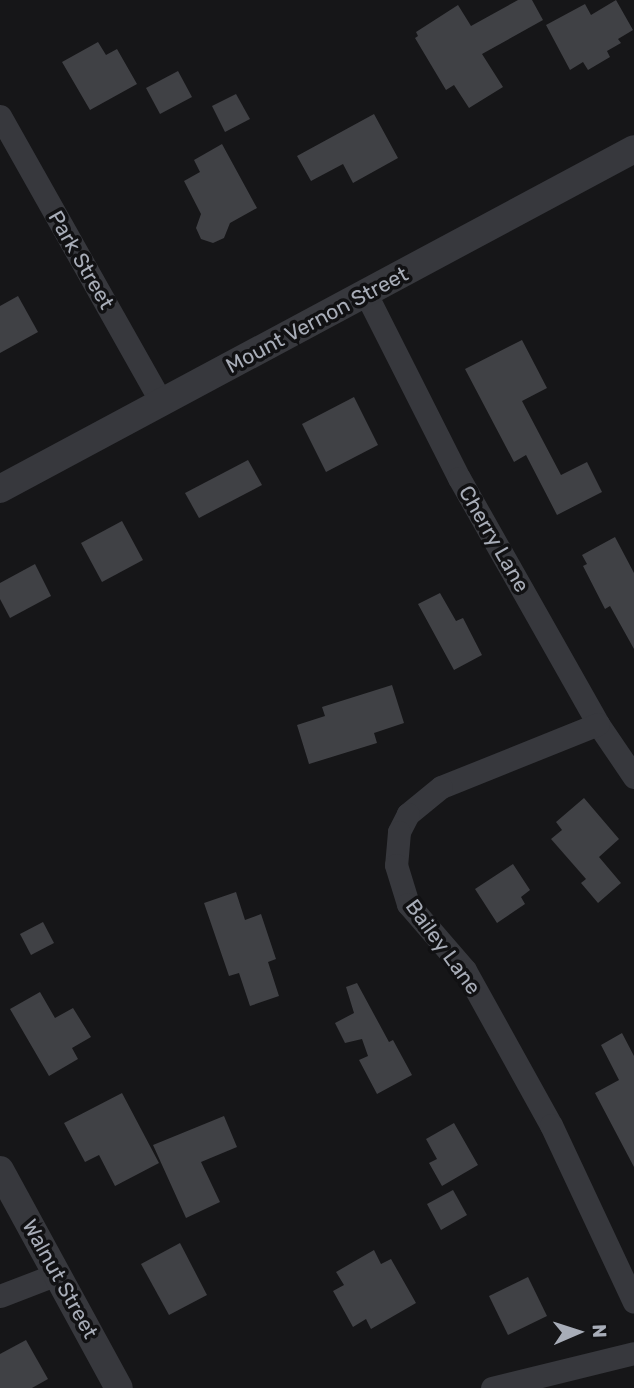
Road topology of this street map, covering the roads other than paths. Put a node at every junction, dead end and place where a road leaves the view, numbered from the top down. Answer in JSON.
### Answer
{"nodes":[{"id":1,"x":0,"y":116,"type":"edge"},
{"id":2,"x":634,"y":149,"type":"edge"},
{"id":3,"x":366,"y":294,"type":"junction"},
{"id":4,"x":162,"y":403,"type":"junction"},
{"id":5,"x":0,"y":489,"type":"edge"},
{"id":6,"x":598,"y":724,"type":"junction"},
{"id":7,"x":634,"y":777,"type":"edge"},
{"id":8,"x":0,"y":1170,"type":"edge"},
{"id":9,"x":57,"y":1274,"type":"junction"},
{"id":10,"x":0,"y":1296,"type":"edge"},
{"id":11,"x":634,"y":1302,"type":"edge"},
{"id":12,"x":634,"y":1353,"type":"edge"},
{"id":13,"x":119,"y":1388,"type":"edge"},
{"id":14,"x":492,"y":1388,"type":"edge"}],
"edges":[{"from":1,"to":4,"type":"street","name":"Park Street"},
{"from":2,"to":3,"type":"street","name":"Mount Vernon Street"},
{"from":3,"to":4,"type":"street","name":"Mount Vernon Street"},
{"from":3,"to":6,"type":"street","name":"Cherry Lane"},
{"from":4,"to":5,"type":"street","name":"Mount Vernon Street"},
{"from":6,"to":7,"type":"street","name":"Cherry Lane"},
{"from":6,"to":11,"type":"street","name":"Bailey Lane"},
{"from":8,"to":9,"type":"street","name":"Walnut Street"},
{"from":9,"to":10,"type":"street"},
{"from":9,"to":13,"type":"street","name":"Walnut Street"},
{"from":12,"to":14,"type":"street"}]}
